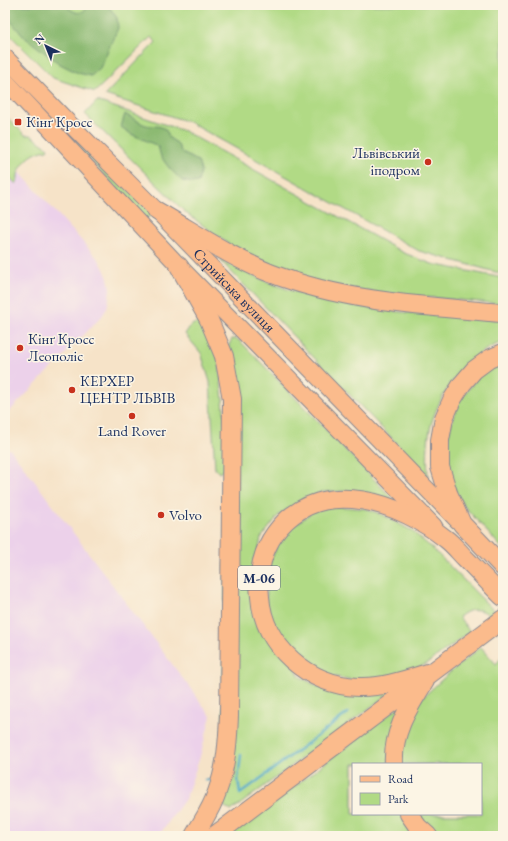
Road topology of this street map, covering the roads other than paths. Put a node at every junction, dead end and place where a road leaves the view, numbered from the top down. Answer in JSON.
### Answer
{"nodes":[{"id":1,"x":5,"y":57,"type":"edge"},
{"id":2,"x":5,"y":80,"type":"edge"},
{"id":3,"x":157,"y":211,"type":"junction"},
{"id":4,"x":179,"y":266,"type":"junction"},
{"id":5,"x":503,"y":313,"type":"edge"},
{"id":6,"x":503,"y":353,"type":"edge"},
{"id":7,"x":462,"y":524,"type":"junction"},
{"id":8,"x":447,"y":539,"type":"junction"},
{"id":9,"x":503,"y":567,"type":"edge"},
{"id":10,"x":503,"y":597,"type":"edge"},
{"id":11,"x":503,"y":619,"type":"edge"},
{"id":12,"x":431,"y":672,"type":"junction"},
{"id":13,"x":394,"y":763,"type":"edge"},
{"id":14,"x":409,"y":815,"type":"edge"},
{"id":15,"x":194,"y":836,"type":"edge"},
{"id":16,"x":214,"y":836,"type":"edge"},
{"id":17,"x":428,"y":836,"type":"edge"}],
"edges":[{"from":1,"to":3,"type":"main road","name":"Стрийська вулиця"},
{"from":2,"to":4,"type":"main road","name":"Стрийська вулиця"},
{"from":3,"to":5,"type":"highway"},
{"from":3,"to":7,"type":"main road","name":"Стрийська вулиця"},
{"from":4,"to":8,"type":"main road","name":"Стрийська вулиця"},
{"from":4,"to":15,"type":"highway"},
{"from":6,"to":7,"type":"highway"},
{"from":7,"to":9,"type":"highway"},
{"from":8,"to":10,"type":"highway","number":"М-06"},
{"from":8,"to":12,"type":"highway","number":"М-06"},
{"from":11,"to":12,"type":"highway","number":"М-06"},
{"from":12,"to":13,"type":"highway"},
{"from":12,"to":16,"type":"highway"},
{"from":14,"to":17,"type":"highway"}]}
